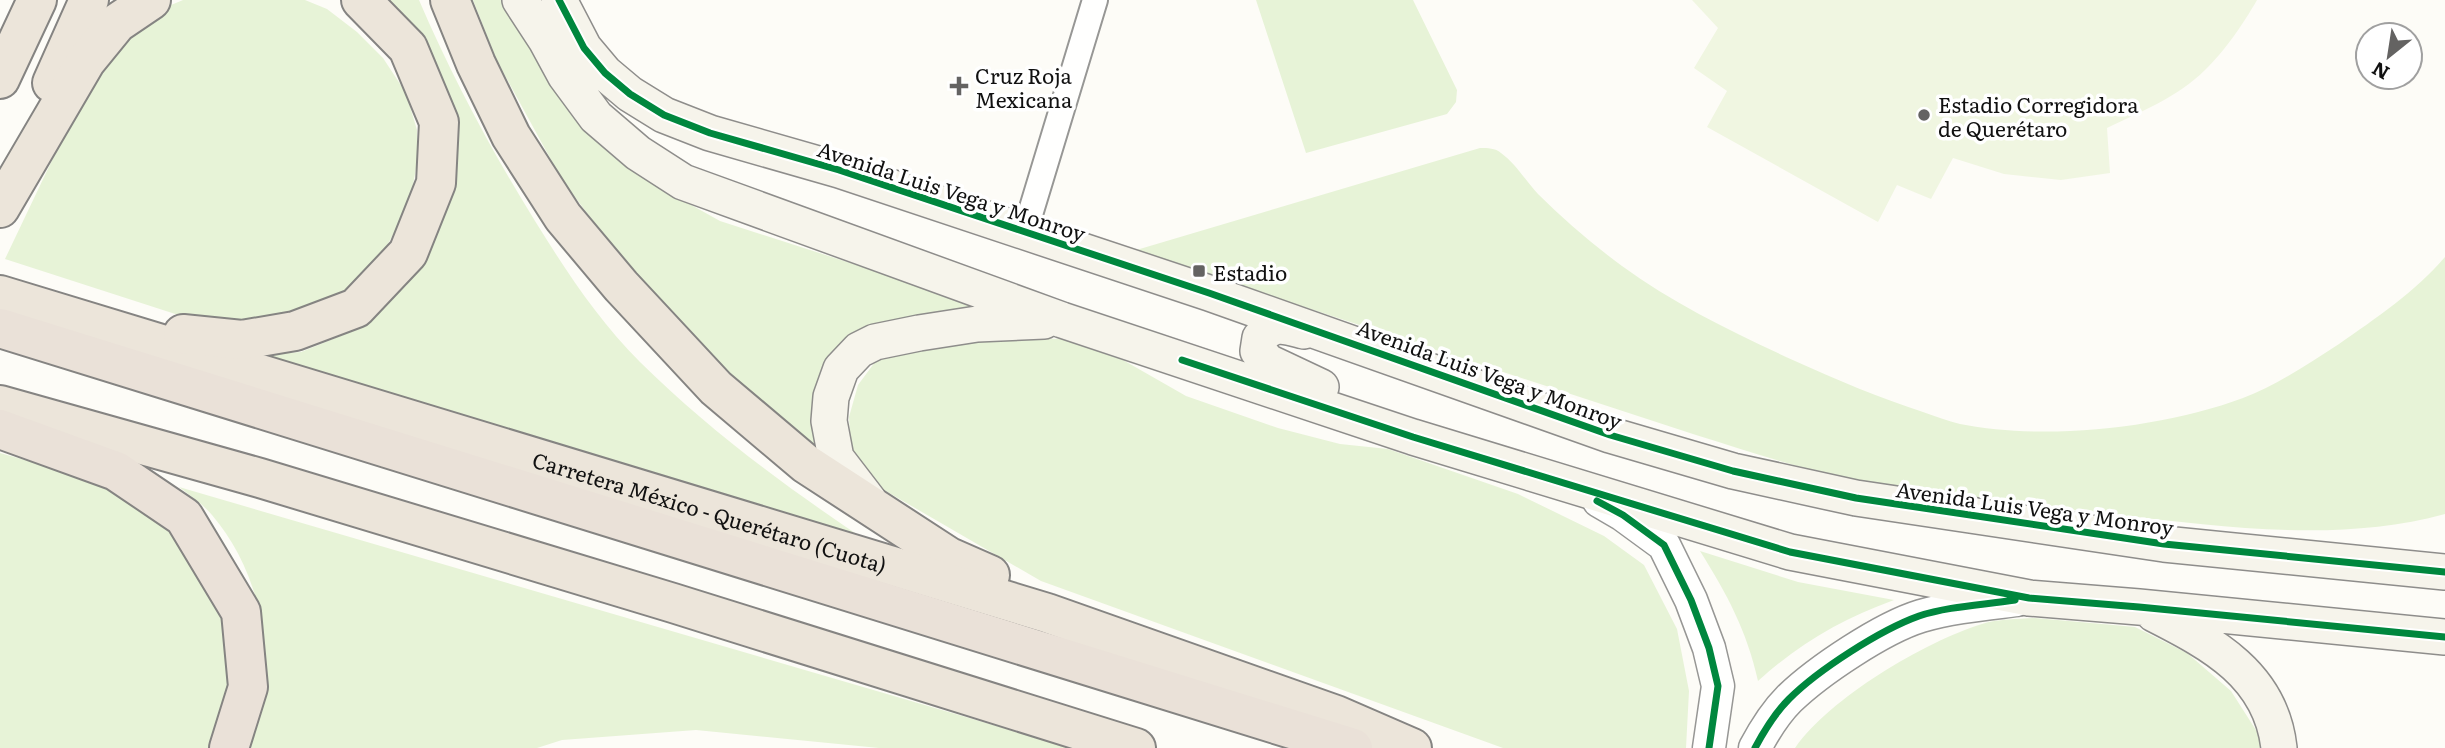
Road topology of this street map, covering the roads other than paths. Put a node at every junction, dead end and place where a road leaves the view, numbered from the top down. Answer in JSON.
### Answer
{"nodes":[{"id":1,"x":37,"y":0,"type":"edge"},
{"id":2,"x":89,"y":0,"type":"edge"},
{"id":3,"x":151,"y":0,"type":"edge"},
{"id":4,"x":362,"y":0,"type":"edge"},
{"id":5,"x":450,"y":0,"type":"edge"},
{"id":6,"x":520,"y":0,"type":"edge"},
{"id":7,"x":559,"y":0,"type":"edge"},
{"id":8,"x":1095,"y":0,"type":"edge"},
{"id":9,"x":0,"y":79,"type":"edge"},
{"id":10,"x":0,"y":206,"type":"edge"},
{"id":11,"x":1025,"y":231,"type":"junction"},
{"id":12,"x":11,"y":315,"type":"edge"},
{"id":13,"x":1062,"y":320,"type":"junction"},
{"id":14,"x":94,"y":325,"type":"junction"},
{"id":15,"x":1338,"y":338,"type":"junction"},
{"id":16,"x":0,"y":405,"type":"edge"},
{"id":17,"x":0,"y":429,"type":"edge"},
{"id":18,"x":1413,"y":437,"type":"junction"},
{"id":19,"x":1564,"y":482,"type":"junction"},
{"id":20,"x":874,"y":506,"type":"junction"},
{"id":21,"x":2445,"y":572,"type":"edge"},
{"id":22,"x":2029,"y":598,"type":"junction"},
{"id":23,"x":2139,"y":607,"type":"junction"},
{"id":24,"x":1047,"y":614,"type":"junction"},
{"id":25,"x":2445,"y":637,"type":"edge"},
{"id":26,"x":229,"y":748,"type":"edge"},
{"id":27,"x":1136,"y":748,"type":"edge"},
{"id":28,"x":1353,"y":748,"type":"edge"},
{"id":29,"x":1412,"y":748,"type":"edge"},
{"id":30,"x":1709,"y":748,"type":"edge"},
{"id":31,"x":1755,"y":748,"type":"edge"},
{"id":32,"x":2279,"y":748,"type":"edge"}],
"edges":[{"from":1,"to":9,"type":"highway"},
{"from":2,"to":10,"type":"highway"},
{"from":3,"to":10,"type":"highway"},
{"from":4,"to":14,"type":"highway"},
{"from":5,"to":20,"type":"highway"},
{"from":6,"to":13,"type":"main road"},
{"from":7,"to":11,"type":"main road","name":"Avenida Luis Vega y Monroy"},
{"from":8,"to":11,"type":"street"},
{"from":11,"to":15,"type":"main road","name":"Avenida Luis Vega y Monroy"},
{"from":12,"to":14,"type":"highway","name":"Carretera México - Querétaro (Cuota)"},
{"from":12,"to":28,"type":"highway","name":"Carretera México - Querétaro (Cuota)"},
{"from":13,"to":18,"type":"main road"},
{"from":13,"to":20,"type":"main road"},
{"from":14,"to":24,"type":"highway","name":"Carretera México - Querétaro (Cuota)"},
{"from":15,"to":18,"type":"main road"},
{"from":15,"to":21,"type":"main road","name":"Avenida Luis Vega y Monroy"},
{"from":16,"to":27,"type":"highway"},
{"from":17,"to":26,"type":"highway"},
{"from":18,"to":19,"type":"main road"},
{"from":19,"to":22,"type":"main road"},
{"from":19,"to":30,"type":"street"},
{"from":20,"to":24,"type":"highway"},
{"from":22,"to":23,"type":"main road"},
{"from":22,"to":31,"type":"street"},
{"from":23,"to":25,"type":"main road"},
{"from":23,"to":32,"type":"main road"},
{"from":24,"to":29,"type":"highway","name":"Carretera México - Querétaro (Cuota)"}]}
